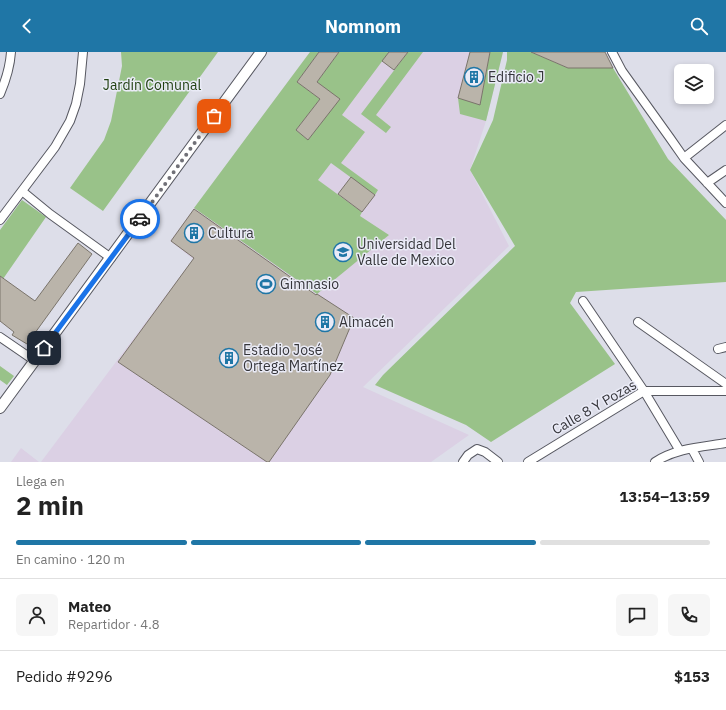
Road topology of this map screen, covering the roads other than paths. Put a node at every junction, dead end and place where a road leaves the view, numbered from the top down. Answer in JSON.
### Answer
{"nodes":[{"id":1,"x":11,"y":52,"type":"edge"},
{"id":2,"x":83,"y":52,"type":"edge"},
{"id":3,"x":261,"y":52,"type":"edge"},
{"id":4,"x":612,"y":52,"type":"edge"},
{"id":5,"x":0,"y":94,"type":"edge"},
{"id":6,"x":726,"y":125,"type":"edge"},
{"id":7,"x":684,"y":158,"type":"junction"},
{"id":8,"x":726,"y":170,"type":"edge"},
{"id":9,"x":707,"y":183,"type":"junction"},
{"id":10,"x":22,"y":191,"type":"junction"},
{"id":11,"x":726,"y":203,"type":"edge"},
{"id":12,"x":0,"y":220,"type":"edge"},
{"id":13,"x":111,"y":258,"type":"junction"},
{"id":14,"x":583,"y":301,"type":"dead end"},
{"id":15,"x":638,"y":322,"type":"dead end"},
{"id":16,"x":0,"y":337,"type":"edge"},
{"id":17,"x":34,"y":361,"type":"junction"},
{"id":18,"x":726,"y":384,"type":"edge"},
{"id":19,"x":644,"y":391,"type":"junction"},
{"id":20,"x":726,"y":391,"type":"edge"},
{"id":21,"x":0,"y":408,"type":"edge"},
{"id":22,"x":726,"y":443,"type":"edge"},
{"id":23,"x":692,"y":449,"type":"junction"},
{"id":24,"x":680,"y":451,"type":"junction"},
{"id":25,"x":463,"y":462,"type":"edge"},
{"id":26,"x":498,"y":462,"type":"edge"},
{"id":27,"x":528,"y":462,"type":"edge"},
{"id":28,"x":655,"y":462,"type":"edge"},
{"id":29,"x":699,"y":462,"type":"edge"}],
"edges":[{"from":1,"to":5,"type":"street"},
{"from":2,"to":10,"type":"street"},
{"from":3,"to":13,"type":"street"},
{"from":4,"to":7,"type":"street"},
{"from":6,"to":7,"type":"street"},
{"from":7,"to":9,"type":"street"},
{"from":8,"to":9,"type":"street"},
{"from":9,"to":11,"type":"street"},
{"from":10,"to":12,"type":"street"},
{"from":10,"to":13,"type":"street"},
{"from":13,"to":17,"type":"street"},
{"from":14,"to":19,"type":"street"},
{"from":15,"to":18,"type":"street"},
{"from":16,"to":17,"type":"street"},
{"from":17,"to":21,"type":"street"},
{"from":19,"to":20,"type":"street","name":"Calle 8 Y Pozas"},
{"from":19,"to":24,"type":"street"},
{"from":19,"to":27,"type":"street","name":"Calle 8 Y Pozas"},
{"from":22,"to":23,"type":"street"},
{"from":23,"to":24,"type":"street"},
{"from":23,"to":29,"type":"street"},
{"from":24,"to":28,"type":"street"},
{"from":25,"to":26,"type":"street"}]}
